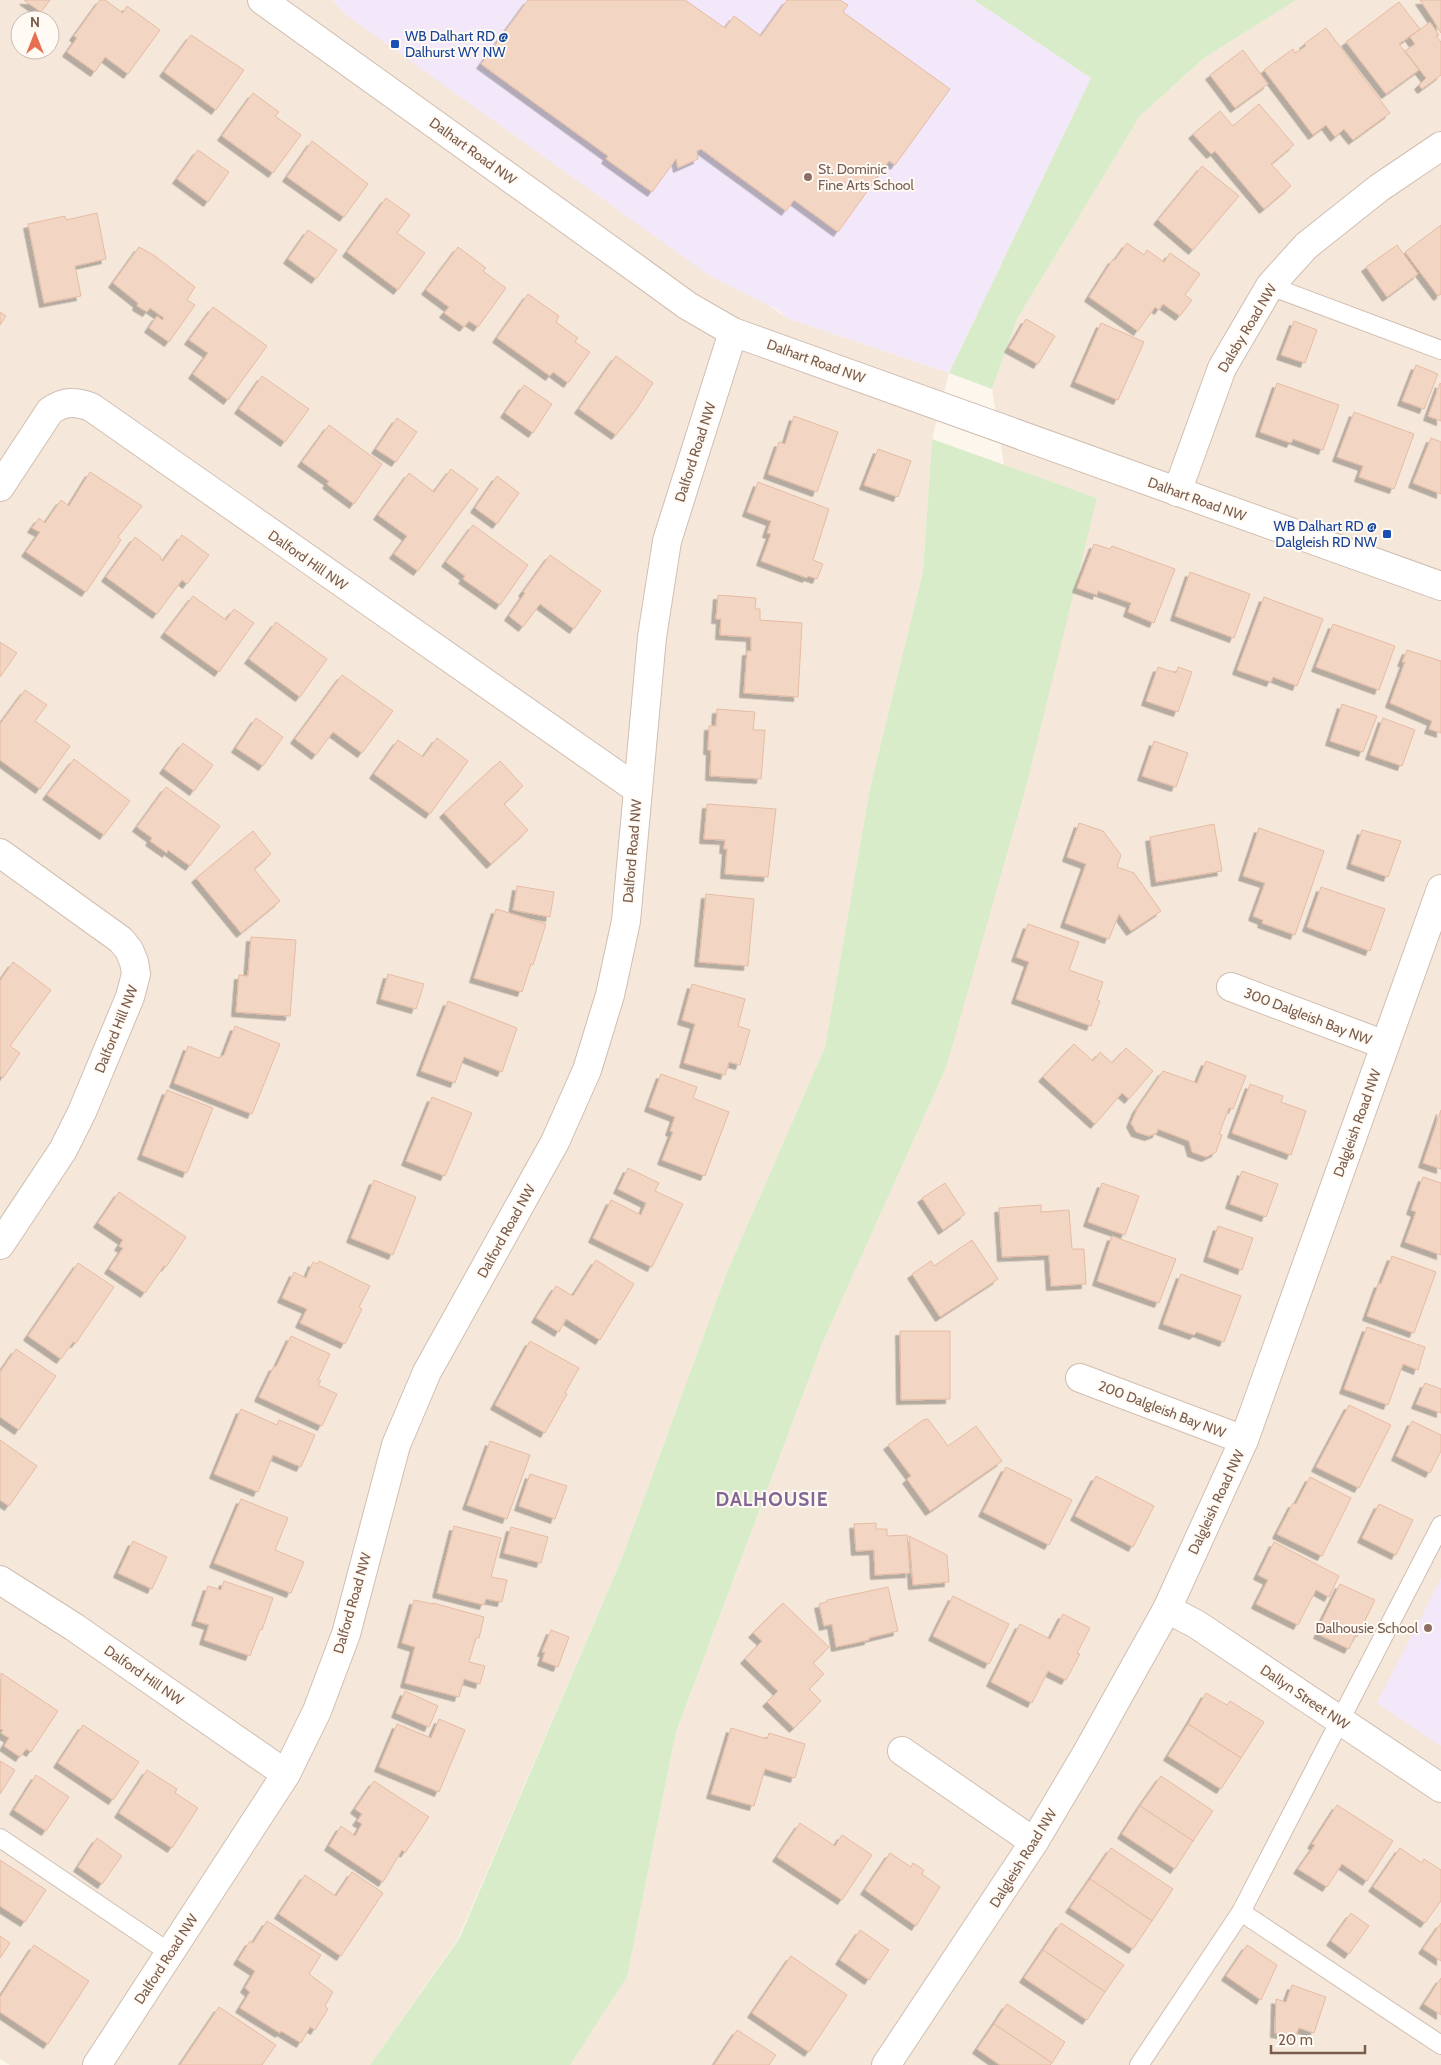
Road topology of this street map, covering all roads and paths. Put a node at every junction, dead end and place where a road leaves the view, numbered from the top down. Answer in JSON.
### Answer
{"nodes":[{"id":1,"x":262,"y":0,"type":"edge"},
{"id":2,"x":1441,"y":146,"type":"edge"},
{"id":3,"x":1270,"y":286,"type":"junction"},
{"id":4,"x":734,"y":332,"type":"junction"},
{"id":5,"x":1441,"y":350,"type":"edge"},
{"id":6,"x":0,"y":487,"type":"edge"},
{"id":7,"x":1177,"y":492,"type":"junction"},
{"id":8,"x":1441,"y":586,"type":"edge"},
{"id":9,"x":637,"y":789,"type":"junction"},
{"id":10,"x":0,"y":853,"type":"edge"},
{"id":11,"x":1441,"y":889,"type":"edge"},
{"id":12,"x":1231,"y":987,"type":"dead end"},
{"id":13,"x":1385,"y":1045,"type":"junction"},
{"id":14,"x":0,"y":1245,"type":"edge"},
{"id":15,"x":1080,"y":1378,"type":"dead end"},
{"id":16,"x":1244,"y":1440,"type":"junction"},
{"id":17,"x":1441,"y":1525,"type":"edge"},
{"id":18,"x":0,"y":1580,"type":"edge"},
{"id":19,"x":1167,"y":1608,"type":"junction"},
{"id":20,"x":1340,"y":1720,"type":"junction"},
{"id":21,"x":902,"y":1751,"type":"dead end"},
{"id":22,"x":286,"y":1774,"type":"junction"},
{"id":23,"x":1441,"y":1788,"type":"edge"},
{"id":24,"x":0,"y":1838,"type":"edge"},
{"id":25,"x":1034,"y":1842,"type":"junction"},
{"id":26,"x":1241,"y":1912,"type":"junction"},
{"id":27,"x":170,"y":1952,"type":"junction"},
{"id":28,"x":1441,"y":2045,"type":"edge"},
{"id":29,"x":97,"y":2065,"type":"edge"},
{"id":30,"x":886,"y":2065,"type":"edge"},
{"id":31,"x":1139,"y":2065,"type":"edge"}],
"edges":[{"from":1,"to":4,"type":"street","name":"Dalhart Road NW"},
{"from":2,"to":3,"type":"street","name":"Dalsby Road NW"},
{"from":3,"to":5,"type":"lane"},
{"from":3,"to":7,"type":"street","name":"Dalsby Road NW"},
{"from":4,"to":7,"type":"street","name":"Dalhart Road NW"},
{"from":4,"to":9,"type":"street","name":"Dalford Road NW"},
{"from":6,"to":9,"type":"street","name":"Dalford Hill NW"},
{"from":7,"to":8,"type":"street","name":"Dalhart Road NW"},
{"from":9,"to":22,"type":"street","name":"Dalford Road NW"},
{"from":10,"to":14,"type":"street","name":"Dalford Hill NW"},
{"from":11,"to":13,"type":"street","name":"Dalgleish Road NW"},
{"from":12,"to":13,"type":"street","name":"300 Dalgleish Bay NW"},
{"from":13,"to":16,"type":"street","name":"Dalgleish Road NW"},
{"from":15,"to":16,"type":"street","name":"200 Dalgleish Bay NW"},
{"from":16,"to":19,"type":"street","name":"Dalgleish Road NW"},
{"from":17,"to":20,"type":"lane"},
{"from":18,"to":22,"type":"street","name":"Dalford Hill NW"},
{"from":19,"to":20,"type":"street","name":"Dallyn Street NW"},
{"from":19,"to":25,"type":"street","name":"Dalgleish Road NW"},
{"from":20,"to":23,"type":"street","name":"Dallyn Street NW"},
{"from":20,"to":26,"type":"lane"},
{"from":21,"to":25,"type":"street"},
{"from":22,"to":27,"type":"street","name":"Dalford Road NW"},
{"from":24,"to":27,"type":"lane"},
{"from":25,"to":30,"type":"street","name":"Dalgleish Road NW"},
{"from":26,"to":28,"type":"lane"},
{"from":26,"to":31,"type":"lane"},
{"from":27,"to":29,"type":"street","name":"Dalford Road NW"}]}
